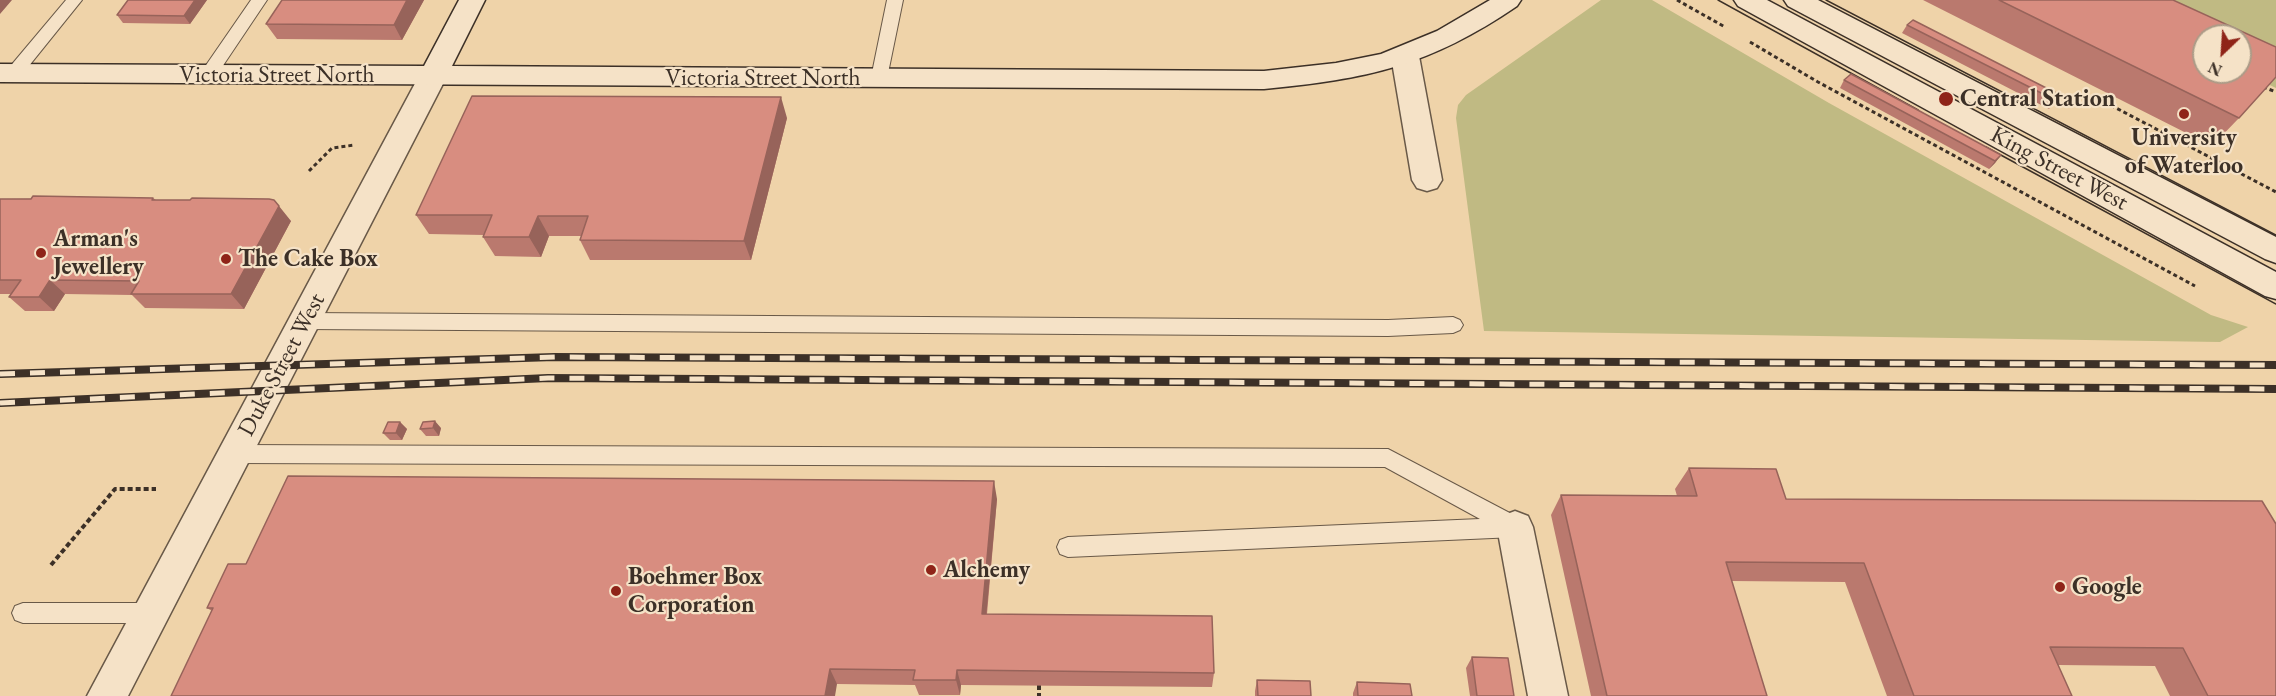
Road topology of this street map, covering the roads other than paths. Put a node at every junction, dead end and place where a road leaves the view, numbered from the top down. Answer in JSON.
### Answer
{"nodes":[{"id":1,"x":74,"y":0,"type":"edge"},
{"id":2,"x":259,"y":0,"type":"edge"},
{"id":3,"x":472,"y":0,"type":"edge"},
{"id":4,"x":895,"y":0,"type":"edge"},
{"id":5,"x":1508,"y":0,"type":"edge"},
{"id":6,"x":1747,"y":0,"type":"edge"},
{"id":7,"x":1797,"y":0,"type":"edge"},
{"id":8,"x":1405,"y":56,"type":"junction"},
{"id":9,"x":7,"y":73,"type":"edge"},
{"id":10,"x":208,"y":75,"type":"junction"},
{"id":11,"x":433,"y":76,"type":"junction"},
{"id":12,"x":879,"y":78,"type":"junction"},
{"id":13,"x":1427,"y":180,"type":"dead end"},
{"id":14,"x":2276,"y":251,"type":"edge"},
{"id":15,"x":2276,"y":286,"type":"edge"},
{"id":16,"x":306,"y":321,"type":"junction"},
{"id":17,"x":1453,"y":325,"type":"dead end"},
{"id":18,"x":235,"y":454,"type":"junction"},
{"id":19,"x":1515,"y":527,"type":"junction"},
{"id":20,"x":1068,"y":547,"type":"dead end"},
{"id":21,"x":22,"y":613,"type":"dead end"},
{"id":22,"x":151,"y":613,"type":"junction"},
{"id":23,"x":107,"y":696,"type":"edge"},
{"id":24,"x":1548,"y":696,"type":"edge"}],
"edges":[{"from":1,"to":9,"type":"lane"},
{"from":2,"to":10,"type":"lane"},
{"from":3,"to":11,"type":"main road","name":"Duke Street West"},
{"from":4,"to":12,"type":"lane"},
{"from":5,"to":8,"type":"main road","name":"Victoria Street North"},
{"from":6,"to":15,"type":"main road","name":"King Street West"},
{"from":7,"to":14,"type":"main road","name":"King Street West"},
{"from":8,"to":12,"type":"main road","name":"Victoria Street North"},
{"from":8,"to":13,"type":"main road"},
{"from":9,"to":10,"type":"main road","name":"Victoria Street North"},
{"from":10,"to":11,"type":"main road","name":"Victoria Street North"},
{"from":11,"to":12,"type":"main road","name":"Victoria Street North"},
{"from":11,"to":16,"type":"main road","name":"Duke Street West"},
{"from":16,"to":17,"type":"lane"},
{"from":16,"to":18,"type":"main road","name":"Duke Street West"},
{"from":18,"to":19,"type":"lane"},
{"from":18,"to":22,"type":"main road","name":"Duke Street West"},
{"from":19,"to":20,"type":"lane"},
{"from":19,"to":24,"type":"main road"},
{"from":21,"to":22,"type":"lane"},
{"from":22,"to":23,"type":"main road","name":"Duke Street West"}]}
